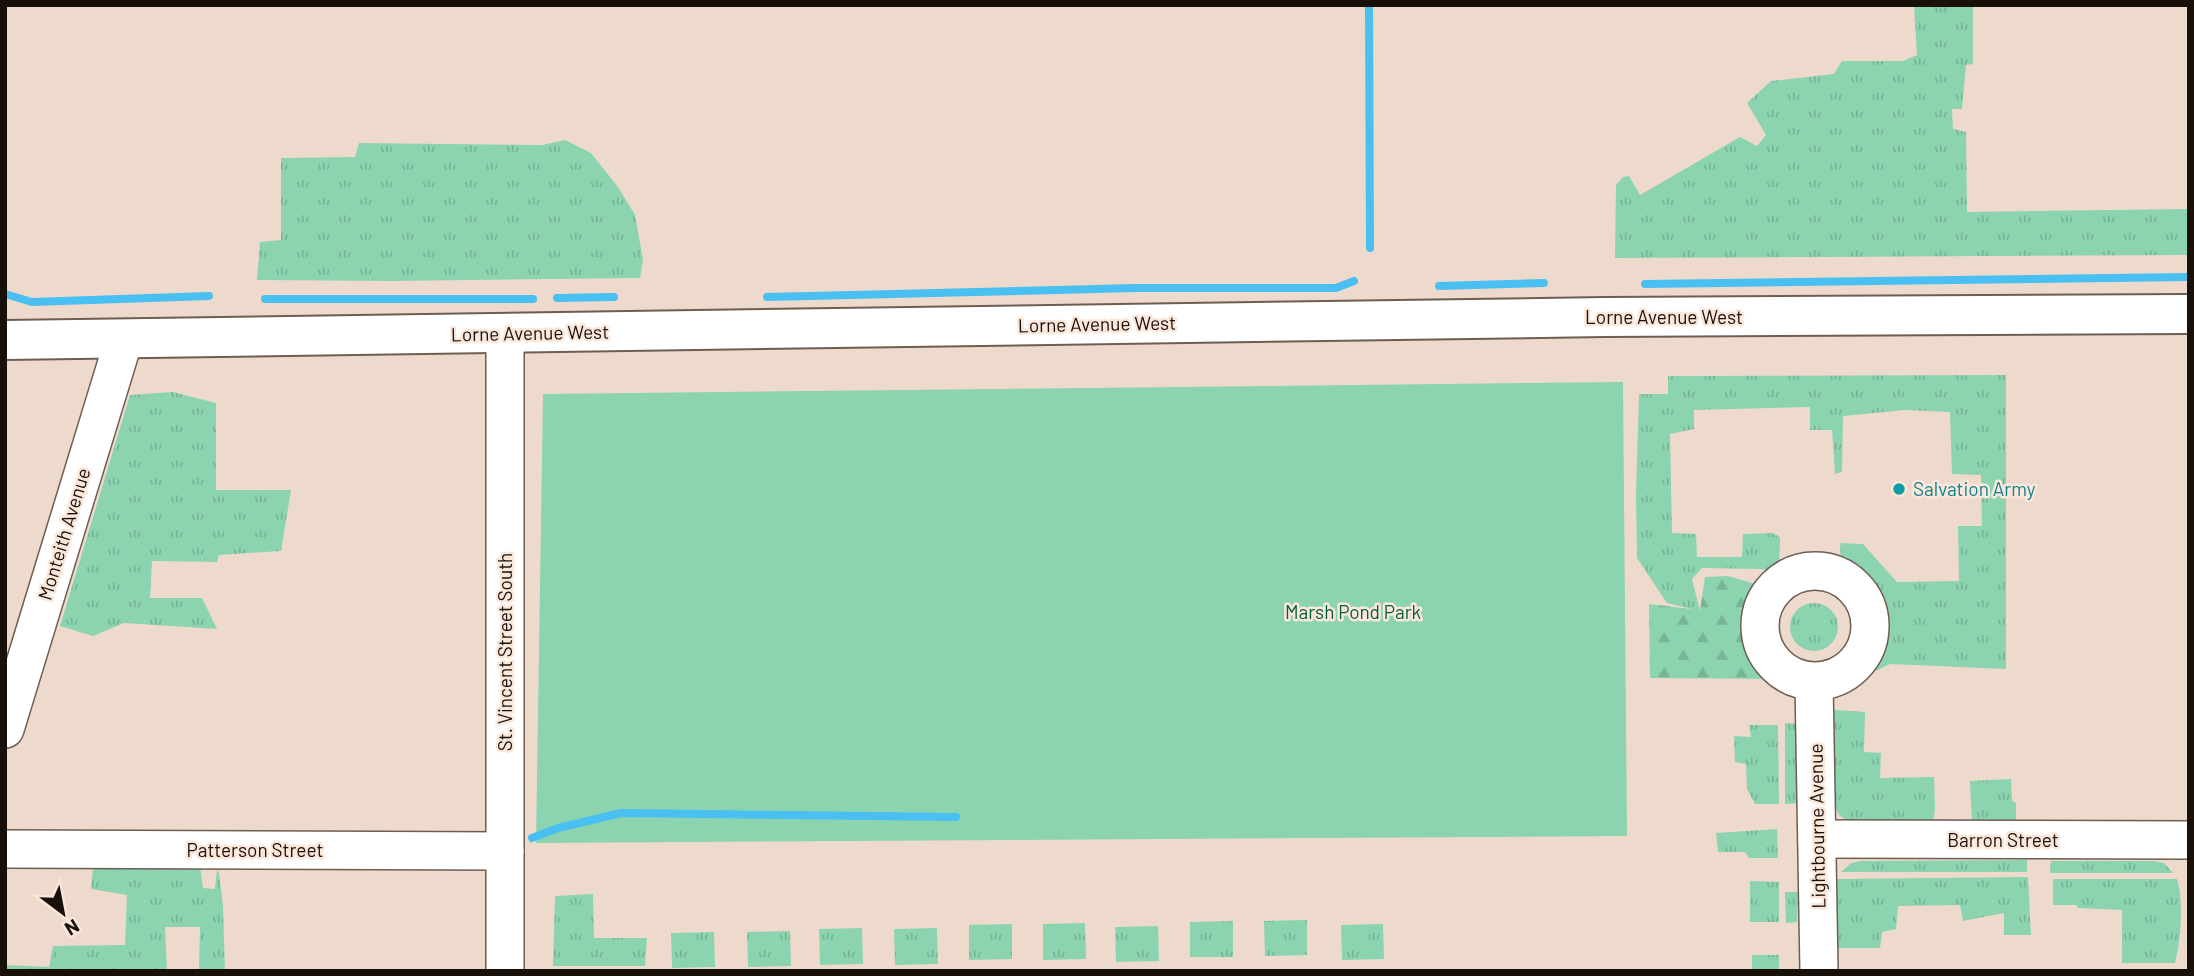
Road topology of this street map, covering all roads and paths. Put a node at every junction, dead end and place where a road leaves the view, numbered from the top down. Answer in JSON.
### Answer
{"nodes":[{"id":1,"x":2189,"y":314,"type":"edge"},
{"id":2,"x":505,"y":334,"type":"junction"},
{"id":3,"x":124,"y":339,"type":"junction"},
{"id":4,"x":5,"y":340,"type":"edge"},
{"id":5,"x":1815,"y":682,"type":"dead end"},
{"id":6,"x":5,"y":729,"type":"edge"},
{"id":7,"x":1817,"y":839,"type":"junction"},
{"id":8,"x":2189,"y":840,"type":"edge"},
{"id":9,"x":5,"y":849,"type":"edge"},
{"id":10,"x":505,"y":851,"type":"junction"},
{"id":11,"x":505,"y":971,"type":"edge"},
{"id":12,"x":1819,"y":971,"type":"edge"}],
"edges":[{"from":1,"to":2,"type":"main road","name":"Lorne Avenue West"},
{"from":2,"to":3,"type":"main road","name":"Lorne Avenue West"},
{"from":2,"to":10,"type":"street","name":"St. Vincent Street South"},
{"from":3,"to":4,"type":"main road","name":"Lorne Avenue West"},
{"from":3,"to":6,"type":"street","name":"Monteith Avenue"},
{"from":5,"to":7,"type":"street","name":"Lightbourne Avenue"},
{"from":7,"to":8,"type":"street","name":"Barron Street"},
{"from":7,"to":12,"type":"street","name":"Lightbourne Avenue"},
{"from":9,"to":10,"type":"street","name":"Patterson Street"},
{"from":10,"to":11,"type":"street","name":"St. Vincent Street South"}]}
